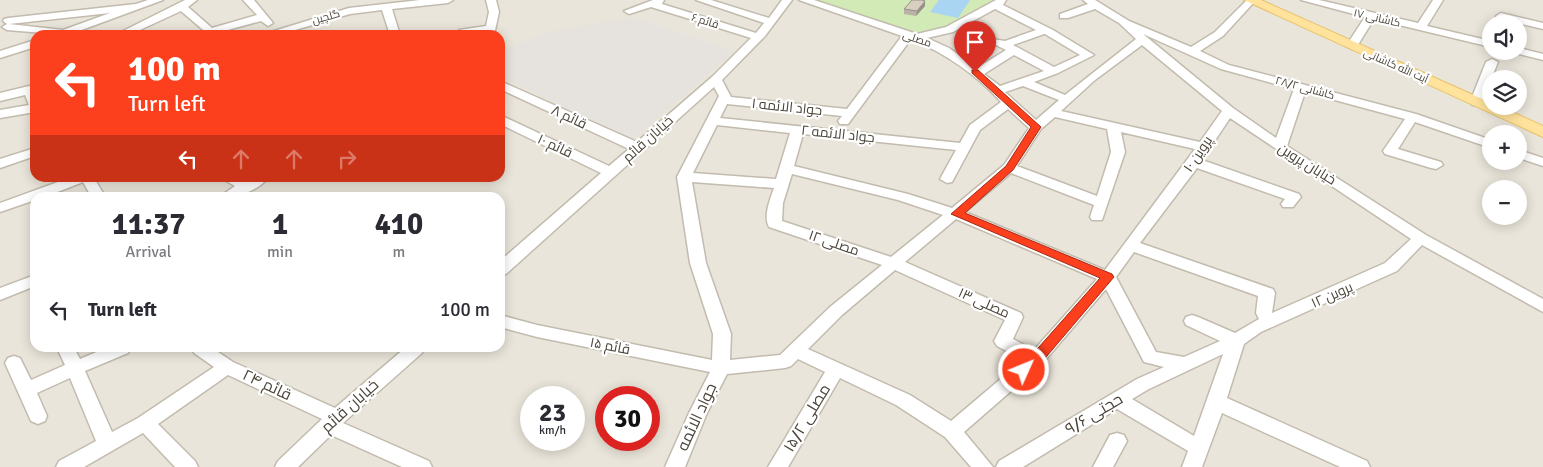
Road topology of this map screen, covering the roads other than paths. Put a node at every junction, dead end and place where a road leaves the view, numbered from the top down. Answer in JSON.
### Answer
{"nodes":[{"id":1,"x":158,"y":0,"type":"edge"},
{"id":2,"x":192,"y":0,"type":"edge"},
{"id":3,"x":248,"y":0,"type":"edge"},
{"id":4,"x":448,"y":0,"type":"edge"},
{"id":5,"x":491,"y":0,"type":"edge"},
{"id":6,"x":664,"y":0,"type":"edge"},
{"id":7,"x":701,"y":0,"type":"edge"},
{"id":8,"x":804,"y":0,"type":"edge"},
{"id":9,"x":1306,"y":0,"type":"edge"},
{"id":10,"x":1350,"y":0,"type":"edge"},
{"id":11,"x":1438,"y":0,"type":"edge"},
{"id":12,"x":1251,"y":1,"type":"edge"},
{"id":13,"x":999,"y":2,"type":"edge"},
{"id":14,"x":1092,"y":2,"type":"edge"},
{"id":15,"x":402,"y":3,"type":"edge"},
{"id":16,"x":783,"y":3,"type":"edge"},
{"id":17,"x":652,"y":4,"type":"junction"},
{"id":18,"x":139,"y":7,"type":"junction"},
{"id":19,"x":182,"y":7,"type":"junction"},
{"id":20,"x":386,"y":7,"type":"junction"},
{"id":21,"x":1344,"y":10,"type":"junction"},
{"id":22,"x":629,"y":11,"type":"dead end"},
{"id":23,"x":1064,"y":16,"type":"dead end"},
{"id":24,"x":264,"y":17,"type":"junction"},
{"id":25,"x":1370,"y":17,"type":"junction"},
{"id":26,"x":1123,"y":21,"type":"junction"},
{"id":27,"x":771,"y":22,"type":"junction"},
{"id":28,"x":1527,"y":22,"type":"edge"},
{"id":29,"x":4,"y":24,"type":"edge"},
{"id":30,"x":1543,"y":26,"type":"edge"},
{"id":31,"x":291,"y":28,"type":"junction"},
{"id":32,"x":1420,"y":28,"type":"junction"},
{"id":33,"x":38,"y":30,"type":"edge"},
{"id":34,"x":72,"y":30,"type":"edge"},
{"id":35,"x":131,"y":30,"type":"edge"},
{"id":36,"x":208,"y":30,"type":"edge"},
{"id":37,"x":217,"y":30,"type":"edge"},
{"id":38,"x":269,"y":30,"type":"edge"},
{"id":39,"x":284,"y":30,"type":"edge"},
{"id":40,"x":295,"y":30,"type":"edge"},
{"id":41,"x":393,"y":30,"type":"edge"},
{"id":42,"x":490,"y":30,"type":"edge"},
{"id":43,"x":1046,"y":30,"type":"junction"},
{"id":44,"x":758,"y":37,"type":"junction"},
{"id":45,"x":912,"y":37,"type":"junction"},
{"id":46,"x":1143,"y":39,"type":"junction"},
{"id":47,"x":1482,"y":42,"type":"edge"},
{"id":48,"x":30,"y":45,"type":"edge"},
{"id":49,"x":1005,"y":45,"type":"junction"},
{"id":50,"x":1352,"y":46,"type":"junction"},
{"id":51,"x":1193,"y":51,"type":"junction"},
{"id":52,"x":1527,"y":53,"type":"edge"},
{"id":53,"x":0,"y":55,"type":"edge"},
{"id":54,"x":1543,"y":57,"type":"edge"},
{"id":55,"x":1492,"y":62,"type":"dead end"},
{"id":56,"x":1054,"y":70,"type":"junction"},
{"id":57,"x":977,"y":73,"type":"junction"},
{"id":58,"x":716,"y":79,"type":"junction"},
{"id":59,"x":1024,"y":82,"type":"junction"},
{"id":60,"x":505,"y":87,"type":"edge"},
{"id":61,"x":1301,"y":87,"type":"junction"},
{"id":62,"x":998,"y":91,"type":"junction"},
{"id":63,"x":30,"y":93,"type":"edge"},
{"id":64,"x":0,"y":97,"type":"edge"},
{"id":65,"x":723,"y":100,"type":"junction"},
{"id":66,"x":1068,"y":100,"type":"junction"},
{"id":67,"x":1476,"y":102,"type":"junction"},
{"id":68,"x":1008,"y":103,"type":"junction"},
{"id":69,"x":30,"y":107,"type":"edge"},
{"id":70,"x":1228,"y":111,"type":"junction"},
{"id":71,"x":850,"y":113,"type":"junction"},
{"id":72,"x":1054,"y":113,"type":"junction"},
{"id":73,"x":0,"y":114,"type":"edge"},
{"id":74,"x":1412,"y":117,"type":"junction"},
{"id":75,"x":505,"y":121,"type":"edge"},
{"id":76,"x":712,"y":121,"type":"junction"},
{"id":77,"x":1113,"y":126,"type":"junction"},
{"id":78,"x":1036,"y":127,"type":"junction"},
{"id":79,"x":798,"y":129,"type":"junction"},
{"id":80,"x":1543,"y":132,"type":"edge"},
{"id":81,"x":834,"y":133,"type":"junction"},
{"id":82,"x":1482,"y":141,"type":"edge"},
{"id":83,"x":964,"y":147,"type":"junction"},
{"id":84,"x":1203,"y":147,"type":"junction"},
{"id":85,"x":1280,"y":147,"type":"junction"},
{"id":86,"x":638,"y":148,"type":"junction"},
{"id":87,"x":30,"y":154,"type":"edge"},
{"id":88,"x":1527,"y":157,"type":"edge"},
{"id":89,"x":1194,"y":162,"type":"junction"},
{"id":90,"x":1543,"y":162,"type":"edge"},
{"id":91,"x":0,"y":164,"type":"edge"},
{"id":92,"x":1436,"y":165,"type":"dead end"},
{"id":93,"x":786,"y":168,"type":"junction"},
{"id":94,"x":1009,"y":168,"type":"junction"},
{"id":95,"x":611,"y":172,"type":"junction"},
{"id":96,"x":684,"y":177,"type":"junction"},
{"id":97,"x":947,"y":178,"type":"dead end"},
{"id":98,"x":70,"y":182,"type":"edge"},
{"id":99,"x":237,"y":182,"type":"edge"},
{"id":100,"x":255,"y":182,"type":"edge"},
{"id":101,"x":780,"y":184,"type":"junction"},
{"id":102,"x":248,"y":187,"type":"junction"},
{"id":103,"x":43,"y":192,"type":"edge"},
{"id":104,"x":238,"y":192,"type":"edge"},
{"id":105,"x":30,"y":197,"type":"edge"},
{"id":106,"x":1102,"y":203,"type":"junction"},
{"id":107,"x":1288,"y":204,"type":"dead end"},
{"id":108,"x":0,"y":208,"type":"edge"},
{"id":109,"x":957,"y":214,"type":"junction"},
{"id":110,"x":1096,"y":217,"type":"dead end"},
{"id":111,"x":1421,"y":238,"type":"junction"},
{"id":112,"x":1130,"y":246,"type":"junction"},
{"id":113,"x":893,"y":263,"type":"junction"},
{"id":114,"x":505,"y":265,"type":"edge"},
{"id":115,"x":1108,"y":277,"type":"junction"},
{"id":116,"x":30,"y":282,"type":"edge"},
{"id":117,"x":0,"y":294,"type":"edge"},
{"id":118,"x":1540,"y":301,"type":"edge"},
{"id":119,"x":1192,"y":321,"type":"dead end"},
{"id":120,"x":505,"y":322,"type":"edge"},
{"id":121,"x":1269,"y":322,"type":"junction"},
{"id":122,"x":1236,"y":341,"type":"junction"},
{"id":123,"x":797,"y":351,"type":"junction"},
{"id":124,"x":68,"y":352,"type":"edge"},
{"id":125,"x":113,"y":352,"type":"edge"},
{"id":126,"x":206,"y":352,"type":"edge"},
{"id":127,"x":411,"y":352,"type":"edge"},
{"id":128,"x":1150,"y":357,"type":"junction"},
{"id":129,"x":1036,"y":360,"type":"junction"},
{"id":130,"x":14,"y":364,"type":"dead end"},
{"id":131,"x":1184,"y":364,"type":"junction"},
{"id":132,"x":227,"y":367,"type":"junction"},
{"id":133,"x":75,"y":368,"type":"junction"},
{"id":134,"x":721,"y":368,"type":"junction"},
{"id":135,"x":836,"y":369,"type":"junction"},
{"id":136,"x":1143,"y":384,"type":"junction"},
{"id":137,"x":27,"y":389,"type":"junction"},
{"id":138,"x":1118,"y":400,"type":"junction"},
{"id":139,"x":1216,"y":402,"type":"junction"},
{"id":140,"x":38,"y":416,"type":"dead end"},
{"id":141,"x":332,"y":421,"type":"junction"},
{"id":142,"x":144,"y":423,"type":"junction"},
{"id":143,"x":952,"y":430,"type":"junction"},
{"id":144,"x":1117,"y":441,"type":"dead end"},
{"id":145,"x":107,"y":443,"type":"junction"},
{"id":146,"x":1199,"y":448,"type":"junction"},
{"id":147,"x":66,"y":467,"type":"edge"},
{"id":148,"x":188,"y":467,"type":"edge"},
{"id":149,"x":285,"y":467,"type":"edge"},
{"id":150,"x":422,"y":467,"type":"edge"},
{"id":151,"x":675,"y":467,"type":"edge"},
{"id":152,"x":778,"y":467,"type":"edge"},
{"id":153,"x":983,"y":467,"type":"edge"},
{"id":154,"x":1006,"y":467,"type":"edge"},
{"id":155,"x":1103,"y":467,"type":"edge"},
{"id":156,"x":1192,"y":467,"type":"edge"},
{"id":157,"x":1360,"y":467,"type":"edge"}],
"edges":[{"from":1,"to":18,"type":"street"},
{"from":2,"to":19,"type":"street"},
{"from":3,"to":24,"type":"street"},
{"from":4,"to":15,"type":"street","name":"گلچین"},
{"from":5,"to":42,"type":"street"},
{"from":6,"to":17,"type":"street"},
{"from":7,"to":27,"type":"street"},
{"from":8,"to":45,"type":"street","name":"مصلی"},
{"from":9,"to":21,"type":"street","name":"کاشانی ۱۷"},
{"from":10,"to":21,"type":"street"},
{"from":11,"to":32,"type":"street"},
{"from":12,"to":50,"type":"main road","name":"آیت الله کاشانی"},
{"from":12,"to":51,"type":"street"},
{"from":13,"to":43,"type":"street"},
{"from":13,"to":45,"type":"street"},
{"from":14,"to":23,"type":"street"},
{"from":14,"to":26,"type":"street","name":"خیابان پروین"},
{"from":15,"to":20,"type":"street","name":"گلچین"},
{"from":16,"to":27,"type":"street","name":"خیابان قائم"},
{"from":17,"to":22,"type":"street"},
{"from":17,"to":44,"type":"street","name":"قائم ۶"},
{"from":18,"to":29,"type":"street"},
{"from":18,"to":34,"type":"street"},
{"from":19,"to":35,"type":"street"},
{"from":19,"to":36,"type":"street"},
{"from":20,"to":31,"type":"street","name":"گلچین"},
{"from":20,"to":41,"type":"street"},
{"from":21,"to":25,"type":"street","name":"کاشانی ۱۷"},
{"from":24,"to":37,"type":"street"},
{"from":24,"to":38,"type":"street"},
{"from":25,"to":32,"type":"street","name":"کاشانی ۱۷"},
{"from":25,"to":50,"type":"street"},
{"from":26,"to":46,"type":"street","name":"خیابان پروین"},
{"from":26,"to":51,"type":"street","name":"کاشانی ۲۸/۲"},
{"from":27,"to":44,"type":"street","name":"خیابان قائم"},
{"from":28,"to":30,"type":"street"},
{"from":29,"to":33,"type":"street"},
{"from":31,"to":39,"type":"street","name":"گلچین"},
{"from":31,"to":40,"type":"street"},
{"from":32,"to":47,"type":"street","name":"کاشانی ۱۷"},
{"from":43,"to":49,"type":"street"},
{"from":43,"to":56,"type":"street"},
{"from":44,"to":58,"type":"street","name":"خیابان قائم"},
{"from":45,"to":57,"type":"street","name":"مصلی"},
{"from":45,"to":71,"type":"street"},
{"from":46,"to":66,"type":"street"},
{"from":46,"to":70,"type":"street","name":"خیابان پروین"},
{"from":48,"to":53,"type":"street"},
{"from":49,"to":56,"type":"street"},
{"from":49,"to":57,"type":"street"},
{"from":50,"to":67,"type":"main road","name":"آیت الله کاشانی"},
{"from":51,"to":61,"type":"street","name":"کاشانی ۲۸/۲"},
{"from":52,"to":54,"type":"street"},
{"from":55,"to":67,"type":"street"},
{"from":56,"to":59,"type":"street"},
{"from":57,"to":62,"type":"street","name":"مصلی"},
{"from":58,"to":65,"type":"street"},
{"from":58,"to":86,"type":"street","name":"خیابان قائم"},
{"from":59,"to":62,"type":"street"},
{"from":59,"to":66,"type":"street"},
{"from":60,"to":86,"type":"street","name":"قائم ۸"},
{"from":61,"to":74,"type":"street","name":"کاشانی ۲۸/۲"},
{"from":61,"to":85,"type":"street"},
{"from":62,"to":68,"type":"street","name":"مصلی"},
{"from":63,"to":64,"type":"street"},
{"from":65,"to":71,"type":"street","name":"جواد الائمه ۱"},
{"from":65,"to":76,"type":"street"},
{"from":66,"to":72,"type":"street"},
{"from":67,"to":80,"type":"main road","name":"آیت الله کاشانی"},
{"from":68,"to":78,"type":"street","name":"مصلی"},
{"from":68,"to":83,"type":"street"},
{"from":69,"to":73,"type":"street"},
{"from":70,"to":84,"type":"street","name":"پروین ۱۰"},
{"from":70,"to":85,"type":"street","name":"خیابان پروین"},
{"from":71,"to":81,"type":"street"},
{"from":72,"to":77,"type":"street"},
{"from":72,"to":78,"type":"street"},
{"from":74,"to":82,"type":"street","name":"کاشانی ۲۸/۲"},
{"from":74,"to":92,"type":"street"},
{"from":75,"to":95,"type":"street","name":"قائم ۱۰"},
{"from":76,"to":79,"type":"street","name":"جواد الائمه ۲"},
{"from":76,"to":96,"type":"street"},
{"from":77,"to":84,"type":"street"},
{"from":77,"to":106,"type":"street"},
{"from":78,"to":94,"type":"street","name":"قائم ۱۵"},
{"from":79,"to":81,"type":"street","name":"جواد الائمه ۲"},
{"from":79,"to":93,"type":"street"},
{"from":81,"to":83,"type":"street","name":"جواد الائمه ۲"},
{"from":83,"to":97,"type":"street"},
{"from":84,"to":89,"type":"street","name":"پروین ۱۰"},
{"from":85,"to":111,"type":"street","name":"خیابان پروین"},
{"from":86,"to":95,"type":"street","name":"خیابان قائم"},
{"from":87,"to":91,"type":"street"},
{"from":88,"to":90,"type":"street"},
{"from":89,"to":107,"type":"street"},
{"from":89,"to":112,"type":"street","name":"پروین ۱۰"},
{"from":93,"to":101,"type":"street"},
{"from":93,"to":109,"type":"street"},
{"from":94,"to":106,"type":"street"},
{"from":94,"to":109,"type":"street","name":"قائم ۱۵"},
{"from":95,"to":114,"type":"street","name":"خیابان قائم"},
{"from":96,"to":101,"type":"street"},
{"from":96,"to":134,"type":"street"},
{"from":98,"to":103,"type":"street"},
{"from":99,"to":102,"type":"street"},
{"from":100,"to":102,"type":"street"},
{"from":101,"to":113,"type":"street","name":"مصلی ۱۲"},
{"from":102,"to":104,"type":"street"},
{"from":105,"to":108,"type":"street"},
{"from":106,"to":110,"type":"street"},
{"from":109,"to":113,"type":"street","name":"قائم ۱۵"},
{"from":109,"to":115,"type":"street"},
{"from":111,"to":118,"type":"street","name":"خیابان پروین"},
{"from":111,"to":121,"type":"street","name":"پروین ۱۲"},
{"from":112,"to":115,"type":"street","name":"پروین ۱۰"},
{"from":112,"to":121,"type":"street"},
{"from":113,"to":123,"type":"street","name":"قائم ۱۵"},
{"from":113,"to":129,"type":"street","name":"مصلی ۱۳"},
{"from":115,"to":128,"type":"street"},
{"from":115,"to":129,"type":"street","name":"پروین ۱۰"},
{"from":116,"to":117,"type":"street"},
{"from":119,"to":122,"type":"street"},
{"from":120,"to":134,"type":"street","name":"قائم ۱۵"},
{"from":121,"to":122,"type":"street","name":"پروین ۱۲"},
{"from":122,"to":131,"type":"street","name":"پروین ۱۲"},
{"from":122,"to":139,"type":"street"},
{"from":123,"to":134,"type":"street","name":"قائم ۱۵"},
{"from":123,"to":135,"type":"street"},
{"from":124,"to":133,"type":"street"},
{"from":125,"to":133,"type":"street"},
{"from":126,"to":132,"type":"street","name":"قائم ۲۴"},
{"from":127,"to":141,"type":"street","name":"خیابان قائم"},
{"from":128,"to":131,"type":"street"},
{"from":128,"to":136,"type":"street"},
{"from":129,"to":143,"type":"street","name":"پروین ۱۰"},
{"from":130,"to":137,"type":"street"},
{"from":131,"to":136,"type":"street","name":"حجتی ۹/۶"},
{"from":132,"to":141,"type":"street","name":"قائم ۲۴"},
{"from":132,"to":142,"type":"street"},
{"from":133,"to":137,"type":"street"},
{"from":133,"to":145,"type":"street"},
{"from":134,"to":151,"type":"street","name":"جواد الائمه"},
{"from":135,"to":143,"type":"street"},
{"from":135,"to":152,"type":"street","name":"مصلی ۱۵/۲"},
{"from":136,"to":138,"type":"street","name":"حجتی ۹/۶"},
{"from":137,"to":140,"type":"street"},
{"from":138,"to":146,"type":"street"},
{"from":138,"to":154,"type":"street","name":"حجتی ۹/۶"},
{"from":139,"to":146,"type":"street"},
{"from":139,"to":157,"type":"street"},
{"from":141,"to":149,"type":"street","name":"خیابان قائم"},
{"from":141,"to":150,"type":"street","name":"قائم ۲۴"},
{"from":142,"to":145,"type":"street"},
{"from":142,"to":148,"type":"street"},
{"from":143,"to":153,"type":"street"},
{"from":144,"to":155,"type":"street"},
{"from":145,"to":147,"type":"street"},
{"from":146,"to":156,"type":"street"}]}
